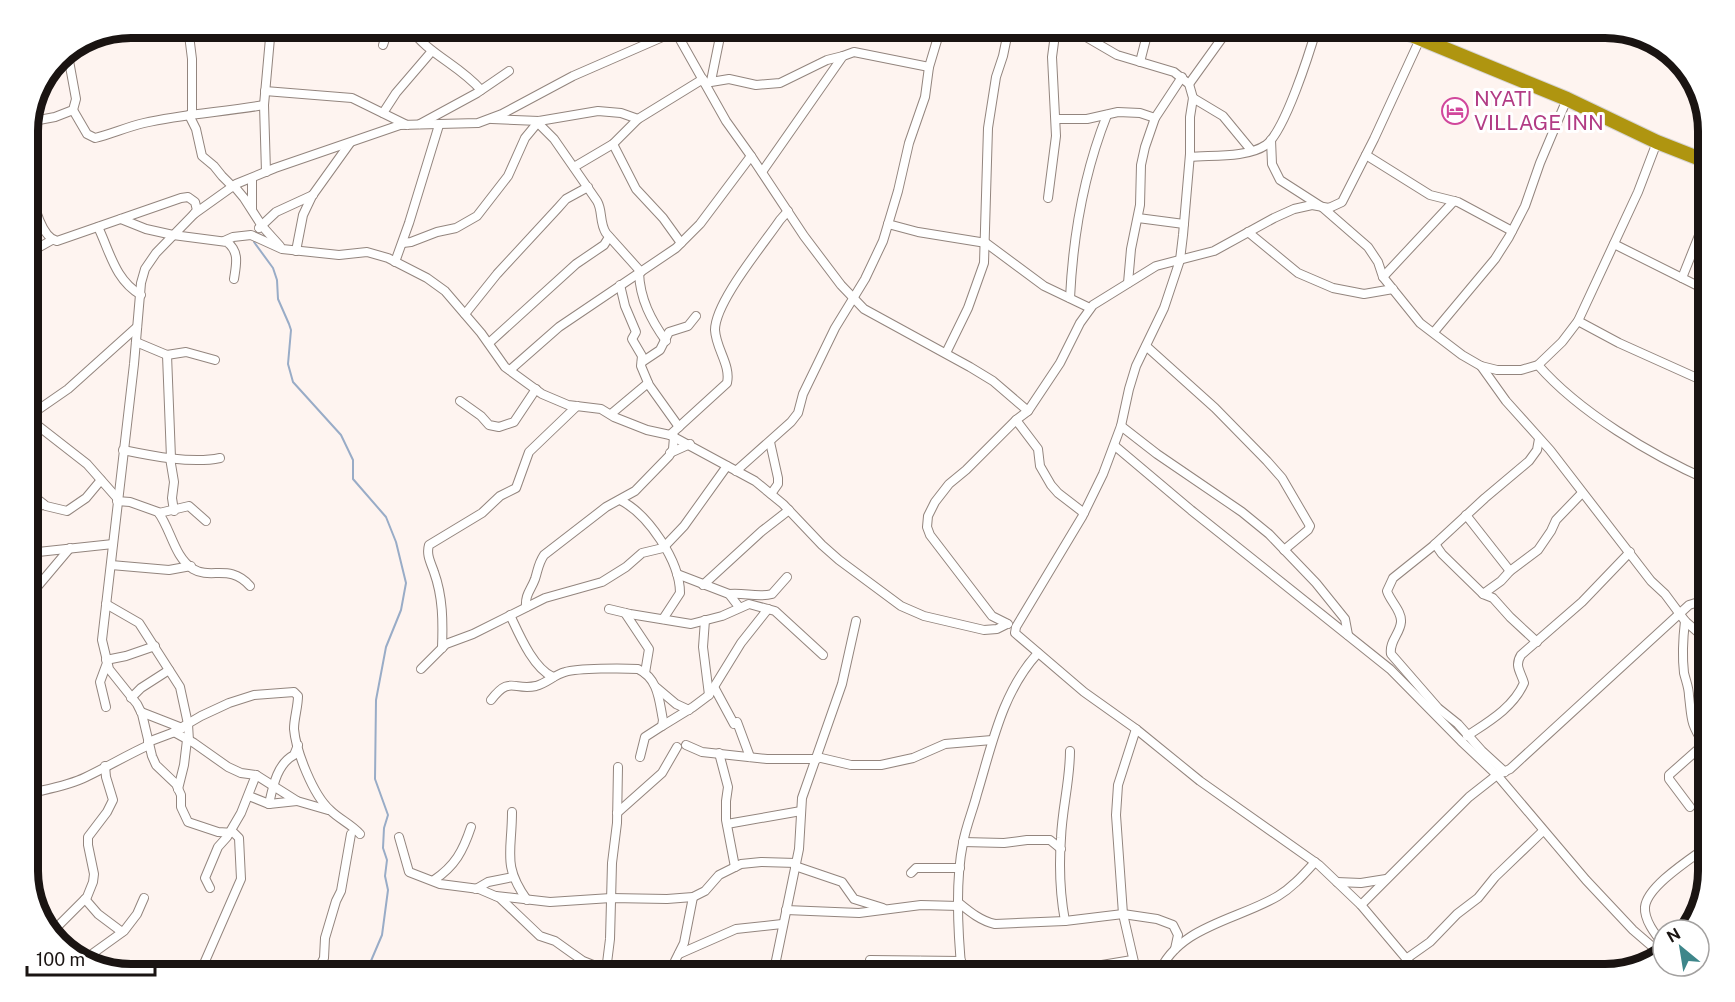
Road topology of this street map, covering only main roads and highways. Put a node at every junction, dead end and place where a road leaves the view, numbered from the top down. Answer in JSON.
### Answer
{"nodes":[{"id":1,"x":1417,"y":38,"type":"edge"},
{"id":2,"x":1697,"y":158,"type":"edge"}],
"edges":[{"from":1,"to":2,"type":"highway"}]}
